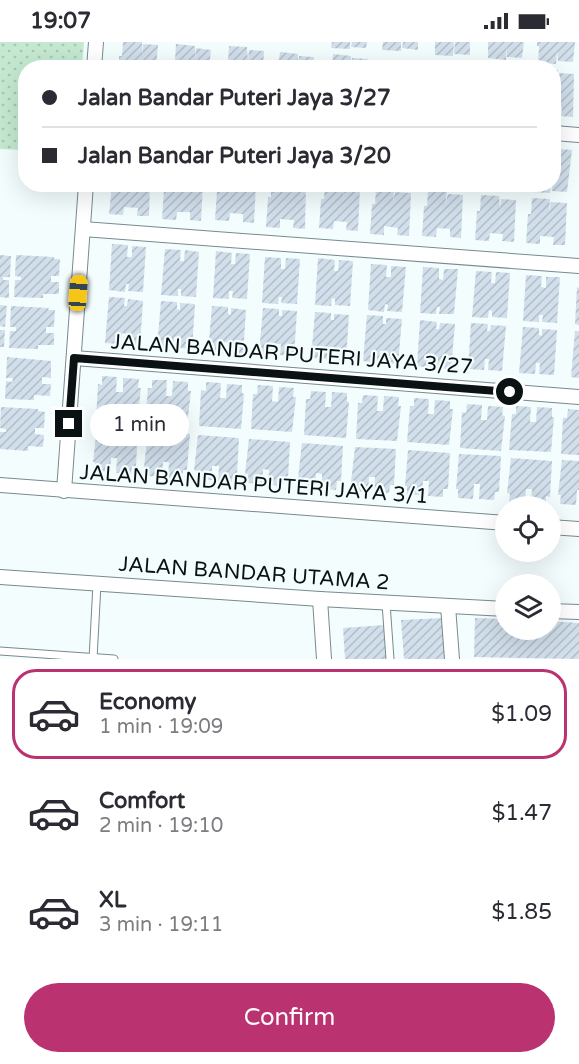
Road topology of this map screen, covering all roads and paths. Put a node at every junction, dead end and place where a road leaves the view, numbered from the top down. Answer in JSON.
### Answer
{"nodes":[{"id":1,"x":96,"y":42,"type":"edge"},
{"id":2,"x":95,"y":60,"type":"edge"},
{"id":3,"x":561,"y":134,"type":"edge"},
{"id":4,"x":579,"y":135,"type":"edge"},
{"id":5,"x":85,"y":192,"type":"edge"},
{"id":6,"x":83,"y":229,"type":"junction"},
{"id":7,"x":579,"y":266,"type":"edge"},
{"id":8,"x":74,"y":358,"type":"junction"},
{"id":9,"x":579,"y":397,"type":"edge"},
{"id":10,"x":0,"y":485,"type":"edge"},
{"id":11,"x":64,"y":491,"type":"junction"},
{"id":12,"x":495,"y":522,"type":"edge"},
{"id":13,"x":561,"y":528,"type":"edge"},
{"id":14,"x":579,"y":529,"type":"edge"},
{"id":15,"x":0,"y":577,"type":"edge"},
{"id":16,"x":97,"y":584,"type":"junction"},
{"id":17,"x":320,"y":599,"type":"junction"},
{"id":18,"x":386,"y":603,"type":"junction"},
{"id":19,"x":448,"y":606,"type":"junction"},
{"id":20,"x":495,"y":608,"type":"edge"},
{"id":21,"x":561,"y":611,"type":"edge"},
{"id":22,"x":579,"y":612,"type":"edge"},
{"id":23,"x":0,"y":651,"type":"edge"},
{"id":24,"x":93,"y":658,"type":"edge"},
{"id":25,"x":114,"y":659,"type":"edge"},
{"id":26,"x":324,"y":659,"type":"edge"},
{"id":27,"x":390,"y":659,"type":"edge"},
{"id":28,"x":452,"y":659,"type":"edge"}],
"edges":[{"from":1,"to":2,"type":"street"},
{"from":3,"to":4,"type":"street"},
{"from":5,"to":6,"type":"street"},
{"from":6,"to":7,"type":"street"},
{"from":6,"to":8,"type":"street"},
{"from":8,"to":9,"type":"street","name":"JALAN BANDAR PUTERI JAYA 3/27"},
{"from":8,"to":11,"type":"street"},
{"from":10,"to":11,"type":"street","name":"JALAN BANDAR PUTERI JAYA 3/1"},
{"from":11,"to":12,"type":"street","name":"JALAN BANDAR PUTERI JAYA 3/1"},
{"from":13,"to":14,"type":"street"},
{"from":15,"to":16,"type":"street","name":"JALAN BANDAR UTAMA 2"},
{"from":16,"to":17,"type":"street","name":"JALAN BANDAR UTAMA 2"},
{"from":16,"to":24,"type":"lane"},
{"from":17,"to":18,"type":"street","name":"JALAN BANDAR UTAMA 2"},
{"from":17,"to":26,"type":"street"},
{"from":18,"to":19,"type":"street","name":"JALAN BANDAR UTAMA 2"},
{"from":18,"to":27,"type":"lane"},
{"from":19,"to":20,"type":"street","name":"JALAN BANDAR UTAMA 2"},
{"from":19,"to":28,"type":"street"},
{"from":21,"to":22,"type":"street"},
{"from":23,"to":24,"type":"lane"},
{"from":24,"to":25,"type":"lane"}]}
